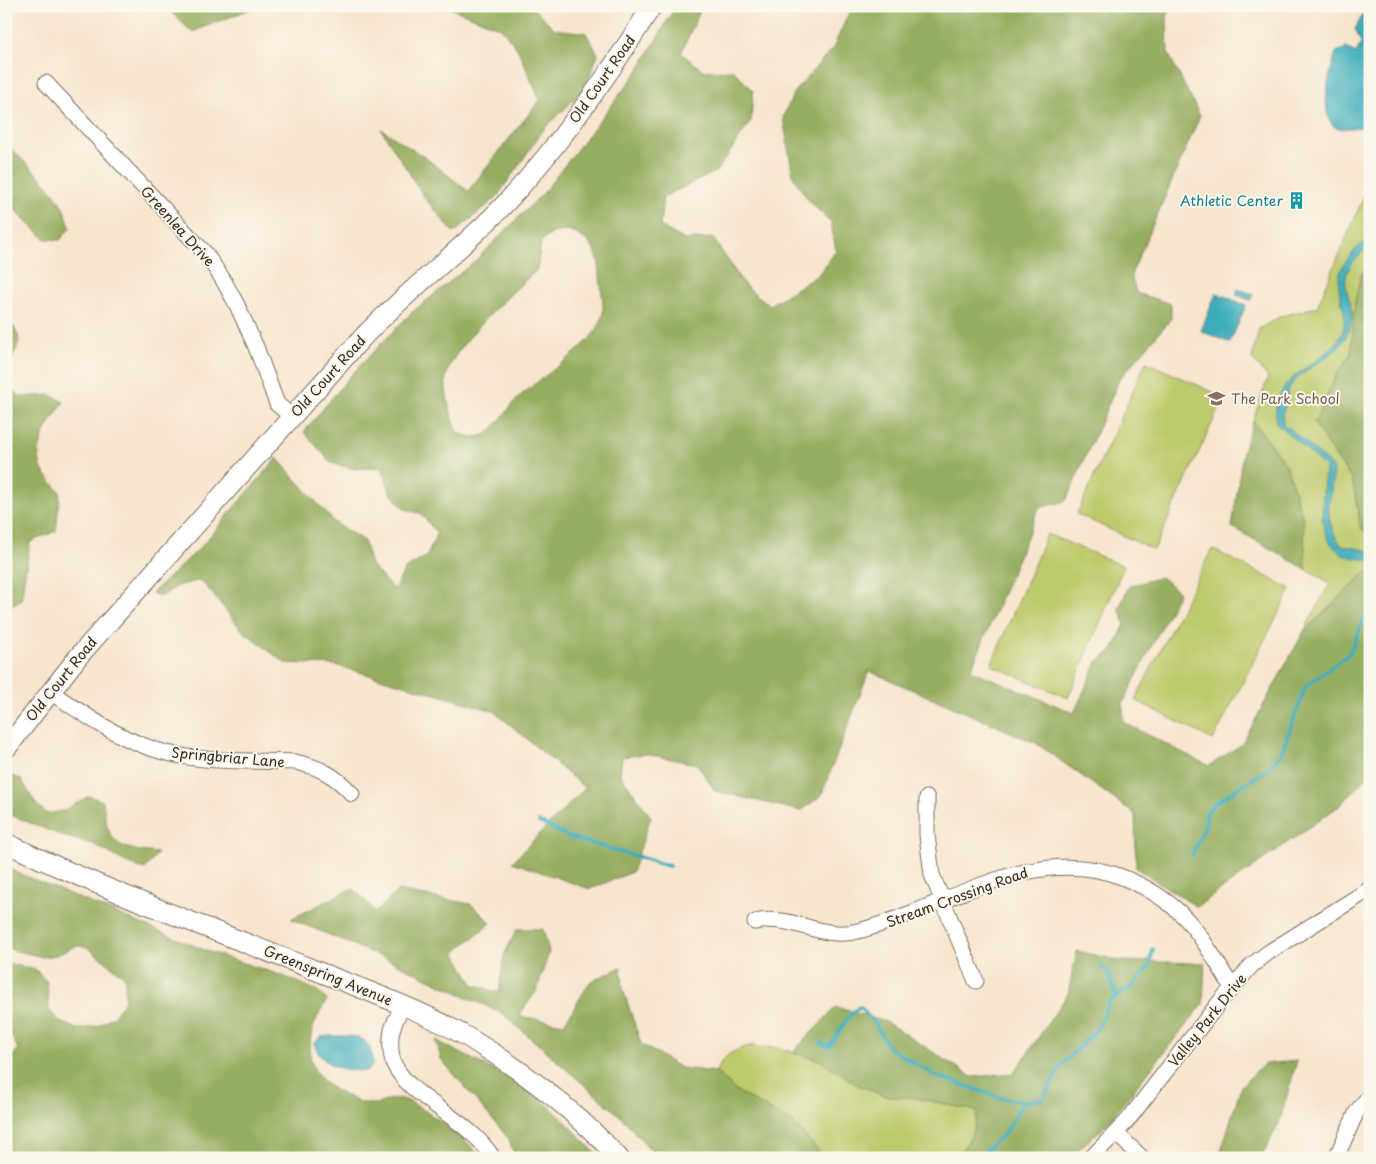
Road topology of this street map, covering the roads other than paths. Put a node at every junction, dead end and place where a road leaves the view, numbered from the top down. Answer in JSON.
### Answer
{"nodes":[{"id":1,"x":652,"y":6,"type":"edge"},
{"id":2,"x":46,"y":83,"type":"dead end"},
{"id":3,"x":291,"y":416,"type":"junction"},
{"id":4,"x":49,"y":691,"type":"junction"},
{"id":5,"x":6,"y":749,"type":"edge"},
{"id":6,"x":352,"y":794,"type":"dead end"},
{"id":7,"x":927,"y":798,"type":"dead end"},
{"id":8,"x":6,"y":843,"type":"edge"},
{"id":9,"x":1370,"y":889,"type":"edge"},
{"id":10,"x":941,"y":902,"type":"junction"},
{"id":11,"x":755,"y":922,"type":"dead end"},
{"id":12,"x":976,"y":981,"type":"dead end"},
{"id":13,"x":1232,"y":987,"type":"junction"},
{"id":14,"x":403,"y":1005,"type":"junction"},
{"id":15,"x":1370,"y":1095,"type":"edge"},
{"id":16,"x":1116,"y":1133,"type":"junction"},
{"id":17,"x":493,"y":1158,"type":"edge"},
{"id":18,"x":619,"y":1158,"type":"edge"},
{"id":19,"x":1091,"y":1158,"type":"edge"},
{"id":20,"x":1142,"y":1158,"type":"edge"},
{"id":21,"x":1336,"y":1158,"type":"edge"}],
"edges":[{"from":1,"to":3,"type":"main road","name":"Old Court Road"},
{"from":2,"to":3,"type":"street","name":"Greenlea Drive"},
{"from":3,"to":4,"type":"main road","name":"Old Court Road"},
{"from":4,"to":5,"type":"main road","name":"Old Court Road"},
{"from":4,"to":6,"type":"street","name":"Springbriar Lane"},
{"from":7,"to":10,"type":"street"},
{"from":8,"to":14,"type":"main road","name":"Greenspring Avenue"},
{"from":9,"to":13,"type":"street","name":"Valley Park Drive"},
{"from":10,"to":11,"type":"street","name":"Stream Crossing Road"},
{"from":10,"to":12,"type":"street"},
{"from":10,"to":13,"type":"street","name":"Stream Crossing Road"},
{"from":13,"to":16,"type":"street","name":"Valley Park Drive"},
{"from":14,"to":17,"type":"street"},
{"from":14,"to":18,"type":"main road","name":"Greenspring Avenue"},
{"from":15,"to":21,"type":"street"},
{"from":16,"to":19,"type":"street","name":"Valley Park Drive"},
{"from":16,"to":20,"type":"street"}]}
